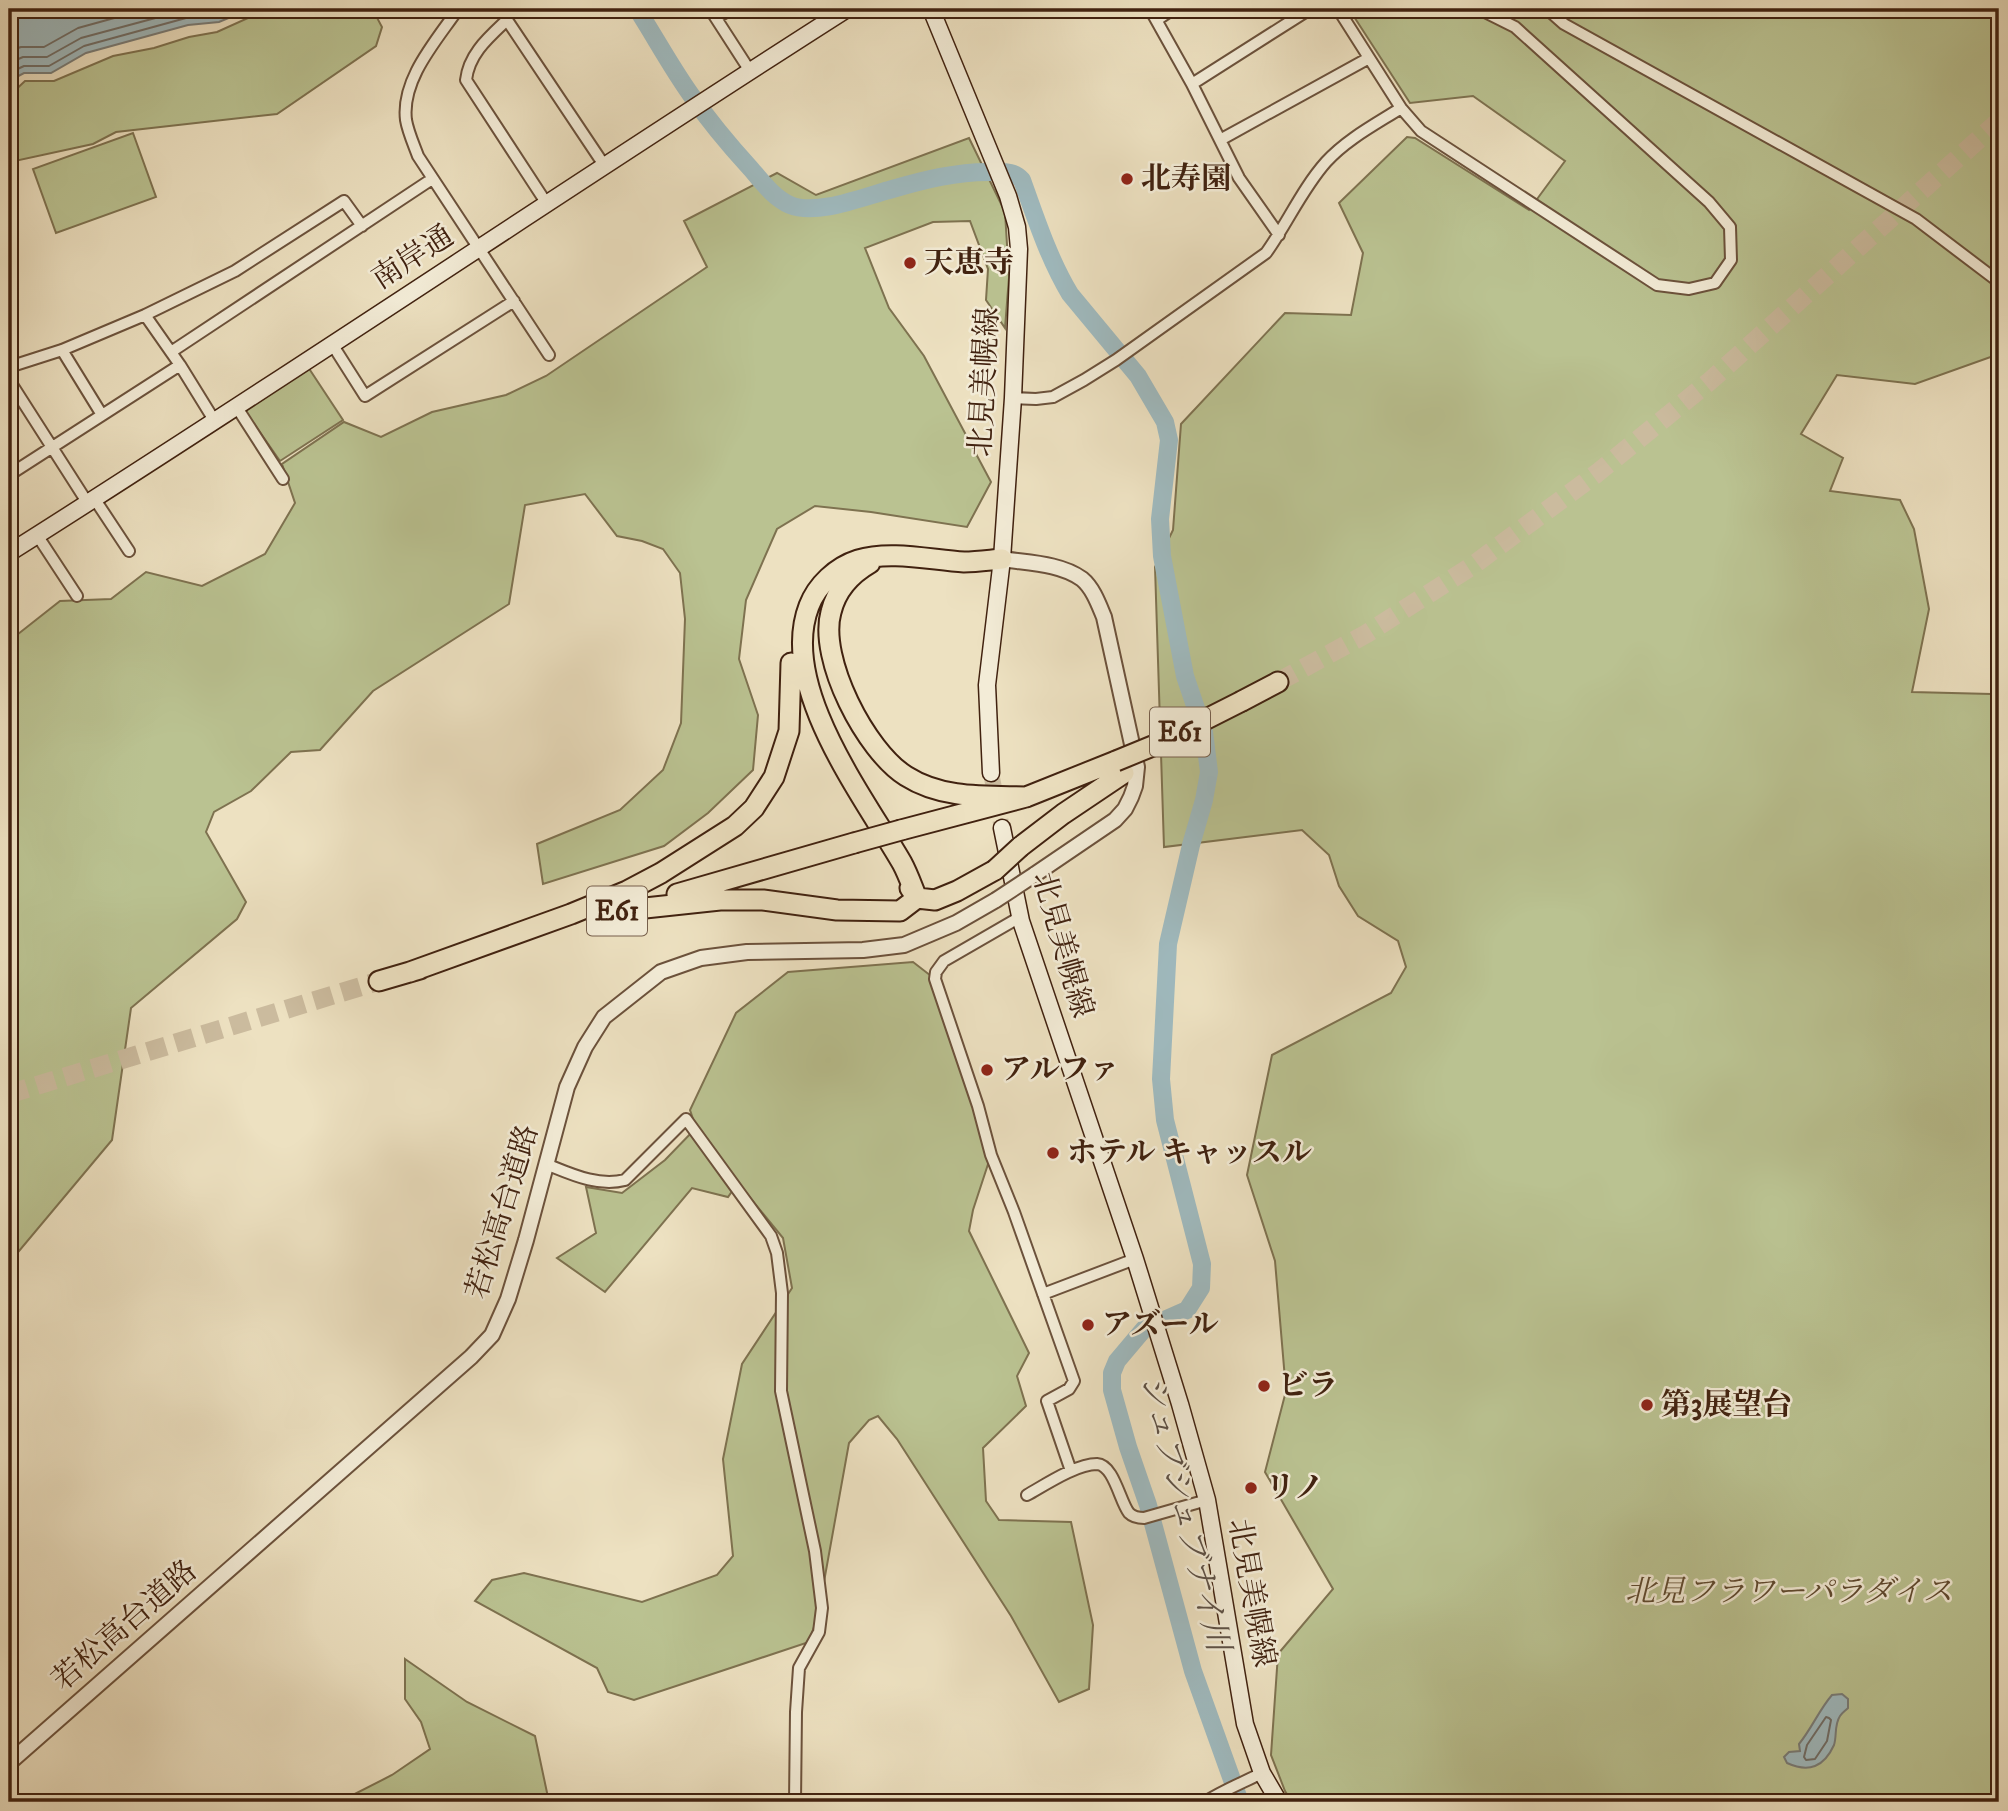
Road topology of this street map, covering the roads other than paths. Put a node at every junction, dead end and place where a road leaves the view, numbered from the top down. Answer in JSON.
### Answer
{"nodes":[{"id":1,"x":458,"y":9,"type":"edge"},
{"id":2,"x":731,"y":9,"type":"edge"},
{"id":3,"x":847,"y":9,"type":"edge"},
{"id":4,"x":931,"y":9,"type":"edge"},
{"id":5,"x":1150,"y":9,"type":"edge"},
{"id":6,"x":1173,"y":9,"type":"edge"},
{"id":7,"x":1310,"y":9,"type":"edge"},
{"id":8,"x":1338,"y":9,"type":"edge"},
{"id":9,"x":1479,"y":9,"type":"edge"},
{"id":10,"x":1547,"y":9,"type":"edge"},
{"id":11,"x":713,"y":13,"type":"edge"},
{"id":12,"x":1157,"y":19,"type":"junction"},
{"id":13,"x":1369,"y":58,"type":"junction"},
{"id":14,"x":750,"y":71,"type":"junction"},
{"id":15,"x":1192,"y":84,"type":"junction"},
{"id":16,"x":1401,"y":108,"type":"junction"},
{"id":17,"x":1220,"y":140,"type":"junction"},
{"id":18,"x":604,"y":165,"type":"junction"},
{"id":19,"x":432,"y":179,"type":"junction"},
{"id":20,"x":547,"y":204,"type":"junction"},
{"id":21,"x":362,"y":226,"type":"junction"},
{"id":22,"x":1279,"y":235,"type":"junction"},
{"id":23,"x":480,"y":247,"type":"junction"},
{"id":24,"x":1999,"y":282,"type":"edge"},
{"id":25,"x":514,"y":301,"type":"junction"},
{"id":26,"x":145,"y":315,"type":"junction"},
{"id":27,"x":332,"y":344,"type":"junction"},
{"id":28,"x":62,"y":350,"type":"junction"},
{"id":29,"x":171,"y":352,"type":"junction"},
{"id":30,"x":549,"y":355,"type":"dead end"},
{"id":31,"x":180,"y":365,"type":"junction"},
{"id":32,"x":9,"y":367,"type":"edge"},
{"id":33,"x":9,"y":380,"type":"edge"},
{"id":34,"x":1013,"y":398,"type":"junction"},
{"id":35,"x":236,"y":406,"type":"junction"},
{"id":36,"x":102,"y":415,"type":"junction"},
{"id":37,"x":214,"y":420,"type":"junction"},
{"id":38,"x":53,"y":448,"type":"junction"},
{"id":39,"x":9,"y":475,"type":"edge"},
{"id":40,"x":283,"y":479,"type":"dead end"},
{"id":41,"x":90,"y":500,"type":"junction"},
{"id":42,"x":37,"y":536,"type":"junction"},
{"id":43,"x":129,"y":551,"type":"dead end"},
{"id":44,"x":9,"y":553,"type":"edge"},
{"id":45,"x":880,"y":558,"type":"junction"},
{"id":46,"x":1002,"y":559,"type":"junction"},
{"id":47,"x":78,"y":596,"type":"dead end"},
{"id":48,"x":791,"y":663,"type":"junction"},
{"id":49,"x":1272,"y":686,"type":"tunnel mouth"},
{"id":50,"x":1120,"y":767,"type":"junction"},
{"id":51,"x":991,"y":773,"type":"tunnel mouth"},
{"id":52,"x":1026,"y":797,"type":"junction"},
{"id":53,"x":1002,"y":828,"type":"tunnel mouth"},
{"id":54,"x":917,"y":898,"type":"junction"},
{"id":55,"x":617,"y":911,"type":"junction"},
{"id":56,"x":1020,"y":916,"type":"junction"},
{"id":57,"x":410,"y":972,"type":"junction"},
{"id":58,"x":379,"y":981,"type":"tunnel mouth"},
{"id":59,"x":546,"y":1164,"type":"junction"},
{"id":60,"x":1135,"y":1259,"type":"junction"},
{"id":61,"x":1043,"y":1294,"type":"junction"},
{"id":62,"x":1071,"y":1471,"type":"junction"},
{"id":63,"x":1027,"y":1495,"type":"dead end"},
{"id":64,"x":1207,"y":1500,"type":"junction"},
{"id":65,"x":9,"y":1763,"type":"edge"},
{"id":66,"x":1262,"y":1773,"type":"junction"},
{"id":67,"x":795,"y":1802,"type":"edge"},
{"id":68,"x":1205,"y":1802,"type":"edge"},
{"id":69,"x":1279,"y":1802,"type":"edge"}],
"edges":[{"from":1,"to":19,"type":"street"},
{"from":2,"to":11,"type":"street"},
{"from":3,"to":14,"type":"main road","name":"南岸通"},
{"from":4,"to":34,"type":"main road","name":"北見美幌線"},
{"from":5,"to":12,"type":"street"},
{"from":6,"to":12,"type":"street"},
{"from":7,"to":15,"type":"street"},
{"from":8,"to":13,"type":"street"},
{"from":9,"to":16,"type":"street"},
{"from":10,"to":24,"type":"street"},
{"from":11,"to":14,"type":"street"},
{"from":12,"to":15,"type":"street"},
{"from":13,"to":16,"type":"street"},
{"from":13,"to":17,"type":"street"},
{"from":14,"to":18,"type":"main road","name":"南岸通"},
{"from":15,"to":17,"type":"street"},
{"from":16,"to":22,"type":"street"},
{"from":17,"to":22,"type":"street"},
{"from":18,"to":20,"type":"main road","name":"南岸通"},
{"from":18,"to":20,"type":"street"},
{"from":19,"to":21,"type":"street"},
{"from":19,"to":23,"type":"street"},
{"from":20,"to":23,"type":"main road","name":"南岸通"},
{"from":21,"to":26,"type":"street"},
{"from":21,"to":29,"type":"street"},
{"from":22,"to":34,"type":"street"},
{"from":23,"to":25,"type":"street"},
{"from":23,"to":27,"type":"main road","name":"南岸通"},
{"from":25,"to":27,"type":"street"},
{"from":25,"to":30,"type":"street"},
{"from":26,"to":28,"type":"street"},
{"from":26,"to":29,"type":"street"},
{"from":27,"to":35,"type":"main road","name":"南岸通"},
{"from":28,"to":32,"type":"street"},
{"from":28,"to":36,"type":"street"},
{"from":29,"to":31,"type":"street"},
{"from":31,"to":36,"type":"street"},
{"from":31,"to":37,"type":"street"},
{"from":33,"to":38,"type":"street"},
{"from":34,"to":46,"type":"main road","name":"北見美幌線"},
{"from":35,"to":37,"type":"main road","name":"南岸通"},
{"from":35,"to":40,"type":"street"},
{"from":36,"to":38,"type":"street"},
{"from":37,"to":41,"type":"main road","name":"南岸通"},
{"from":38,"to":39,"type":"street"},
{"from":38,"to":41,"type":"street"},
{"from":41,"to":42,"type":"main road","name":"南岸通"},
{"from":41,"to":43,"type":"street"},
{"from":42,"to":44,"type":"main road","name":"南岸通"},
{"from":42,"to":47,"type":"street"},
{"from":45,"to":46,"type":"highway"},
{"from":45,"to":52,"type":"highway"},
{"from":45,"to":54,"type":"highway"},
{"from":46,"to":48,"type":"highway"},
{"from":46,"to":51,"type":"main road","name":"北見美幌線"},
{"from":46,"to":59,"type":"street","name":"若松高台道路","bridge":true},
{"from":48,"to":54,"type":"highway"},
{"from":48,"to":57,"type":"highway"},
{"from":49,"to":50,"type":"highway","number":"E61","bridge":true},
{"from":50,"to":52,"type":"highway","number":"E61"},
{"from":50,"to":54,"type":"highway","bridge":true},
{"from":52,"to":55,"type":"highway","number":"E61","bridge":true},
{"from":53,"to":56,"type":"main road","name":"北見美幌線"},
{"from":54,"to":55,"type":"highway"},
{"from":55,"to":57,"type":"highway","number":"E61"},
{"from":56,"to":60,"type":"main road","name":"北見美幌線"},
{"from":56,"to":61,"type":"street"},
{"from":57,"to":58,"type":"highway","number":"E61"},
{"from":59,"to":65,"type":"street","name":"若松高台道路"},
{"from":59,"to":67,"type":"street"},
{"from":60,"to":61,"type":"street"},
{"from":60,"to":64,"type":"main road","name":"北見美幌線"},
{"from":61,"to":62,"type":"street"},
{"from":62,"to":63,"type":"street"},
{"from":62,"to":64,"type":"street"},
{"from":64,"to":66,"type":"main road","name":"北見美幌線"},
{"from":66,"to":68,"type":"street"},
{"from":66,"to":69,"type":"main road","name":"北見美幌線"}]}
